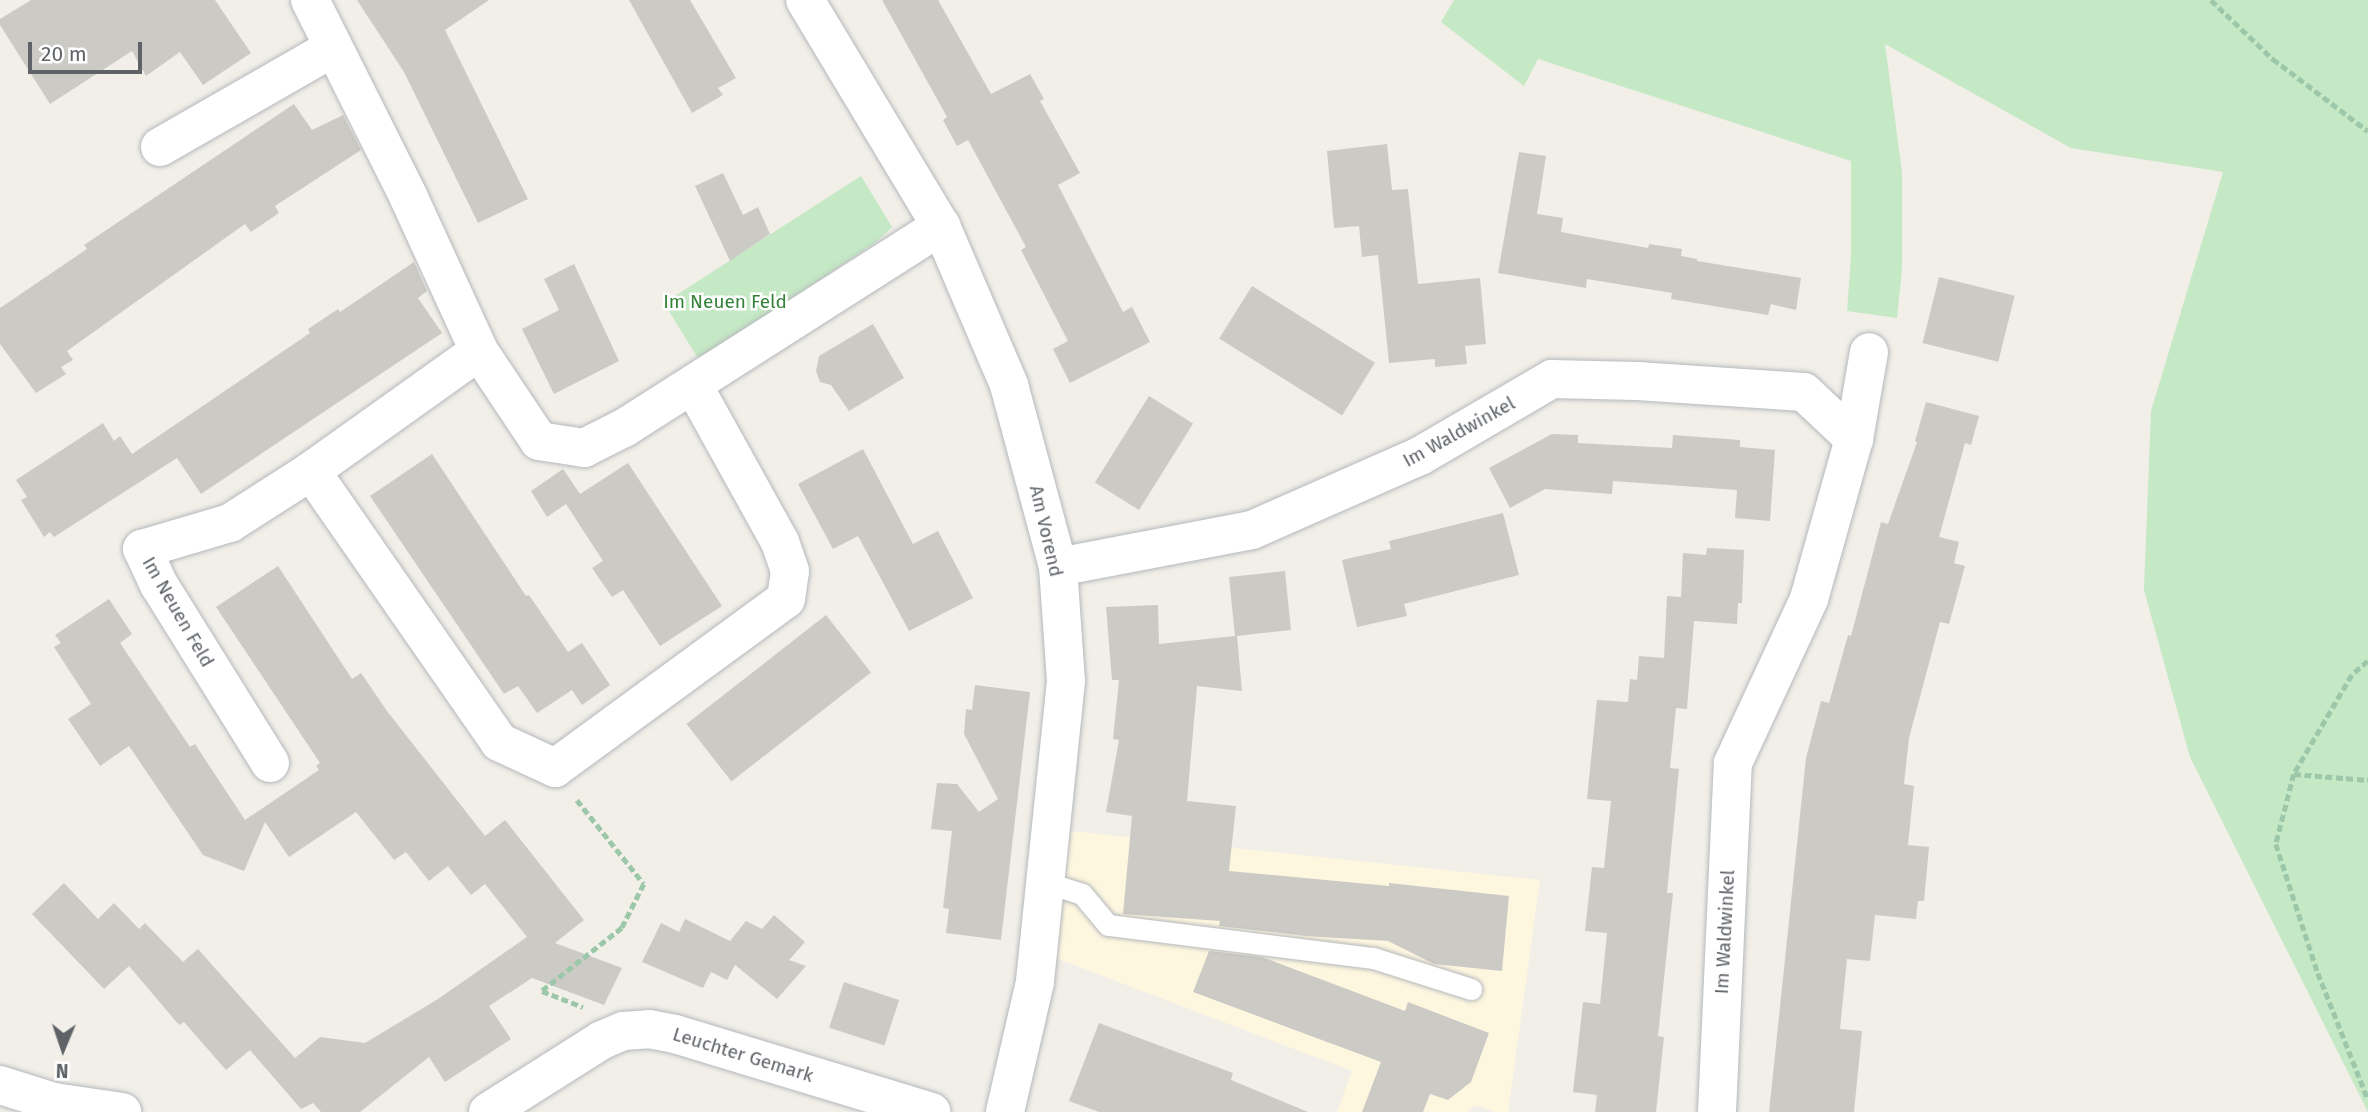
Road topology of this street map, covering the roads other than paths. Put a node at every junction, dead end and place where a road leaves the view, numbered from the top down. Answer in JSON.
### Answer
{"nodes":[{"id":1,"x":310,"y":0,"type":"edge"},
{"id":2,"x":805,"y":0,"type":"edge"},
{"id":3,"x":333,"y":48,"type":"junction"},
{"id":4,"x":160,"y":147,"type":"dead end"},
{"id":5,"x":941,"y":226,"type":"junction"},
{"id":6,"x":480,"y":351,"type":"junction"},
{"id":7,"x":1869,"y":352,"type":"dead end"},
{"id":8,"x":693,"y":385,"type":"junction"},
{"id":9,"x":1854,"y":439,"type":"junction"},
{"id":10,"x":311,"y":471,"type":"junction"},
{"id":11,"x":1058,"y":567,"type":"junction"},
{"id":12,"x":270,"y":763,"type":"dead end"},
{"id":13,"x":1045,"y":882,"type":"junction"},
{"id":14,"x":1471,"y":989,"type":"dead end"},
{"id":15,"x":0,"y":1085,"type":"edge"},
{"id":16,"x":122,"y":1112,"type":"edge"},
{"id":17,"x":488,"y":1112,"type":"edge"},
{"id":18,"x":931,"y":1112,"type":"edge"},
{"id":19,"x":1005,"y":1112,"type":"edge"},
{"id":20,"x":1717,"y":1112,"type":"edge"}],
"edges":[{"from":1,"to":3,"type":"street"},
{"from":2,"to":5,"type":"street","name":"Am Vorend"},
{"from":3,"to":4,"type":"street"},
{"from":3,"to":6,"type":"street"},
{"from":5,"to":8,"type":"street"},
{"from":5,"to":11,"type":"street","name":"Am Vorend"},
{"from":6,"to":8,"type":"street"},
{"from":6,"to":10,"type":"street","name":"Im Neuen Feld"},
{"from":7,"to":9,"type":"street","name":"Im Waldwinkel"},
{"from":8,"to":10,"type":"street"},
{"from":9,"to":11,"type":"street","name":"Im Waldwinkel"},
{"from":9,"to":20,"type":"street","name":"Im Waldwinkel"},
{"from":10,"to":12,"type":"street","name":"Im Neuen Feld"},
{"from":11,"to":13,"type":"street","name":"Am Vorend"},
{"from":13,"to":14,"type":"lane"},
{"from":13,"to":19,"type":"street","name":"Am Vorend"},
{"from":15,"to":16,"type":"street"},
{"from":17,"to":18,"type":"street","name":"Leuchter Gemark"}]}
